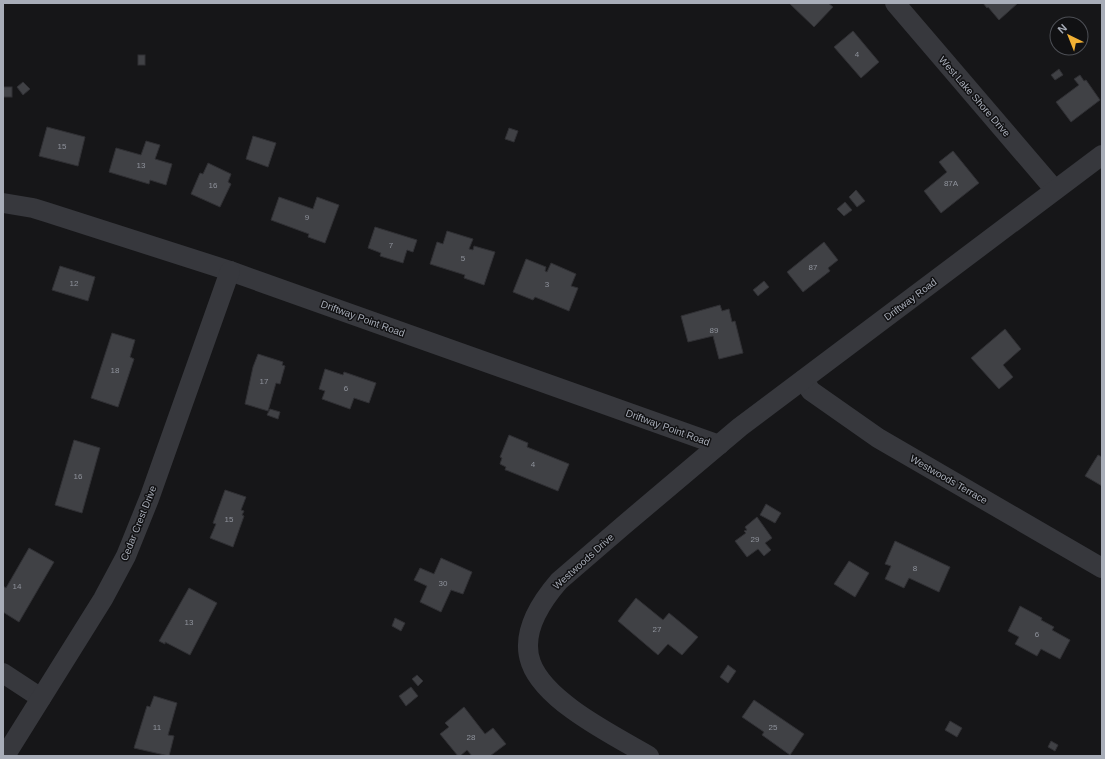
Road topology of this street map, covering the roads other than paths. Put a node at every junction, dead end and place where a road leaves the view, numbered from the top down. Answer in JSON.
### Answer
{"nodes":[{"id":1,"x":895,"y":3,"type":"edge"},
{"id":2,"x":1102,"y":155,"type":"edge"},
{"id":3,"x":1055,"y":190,"type":"junction"},
{"id":4,"x":3,"y":203,"type":"edge"},
{"id":5,"x":230,"y":271,"type":"junction"},
{"id":6,"x":803,"y":380,"type":"junction"},
{"id":7,"x":719,"y":445,"type":"junction"},
{"id":8,"x":1102,"y":568,"type":"edge"},
{"id":9,"x":3,"y":673,"type":"edge"},
{"id":10,"x":41,"y":698,"type":"junction"},
{"id":11,"x":5,"y":756,"type":"edge"},
{"id":12,"x":649,"y":756,"type":"edge"}],
"edges":[{"from":1,"to":3,"type":"street","name":"West Lake Shore Drive"},
{"from":2,"to":3,"type":"street","name":"Driftway Road"},
{"from":3,"to":6,"type":"street","name":"Driftway Road"},
{"from":4,"to":5,"type":"street","name":"Driftway Point Road"},
{"from":5,"to":7,"type":"street","name":"Driftway Point Road"},
{"from":5,"to":10,"type":"street","name":"Cedar Crest Drive"},
{"from":6,"to":7,"type":"street","name":"Driftway Road"},
{"from":6,"to":8,"type":"street","name":"Westwoods Terrace"},
{"from":7,"to":12,"type":"street","name":"Westwoods Drive"},
{"from":9,"to":10,"type":"street"},
{"from":10,"to":11,"type":"street","name":"Cedar Crest Drive"}]}
